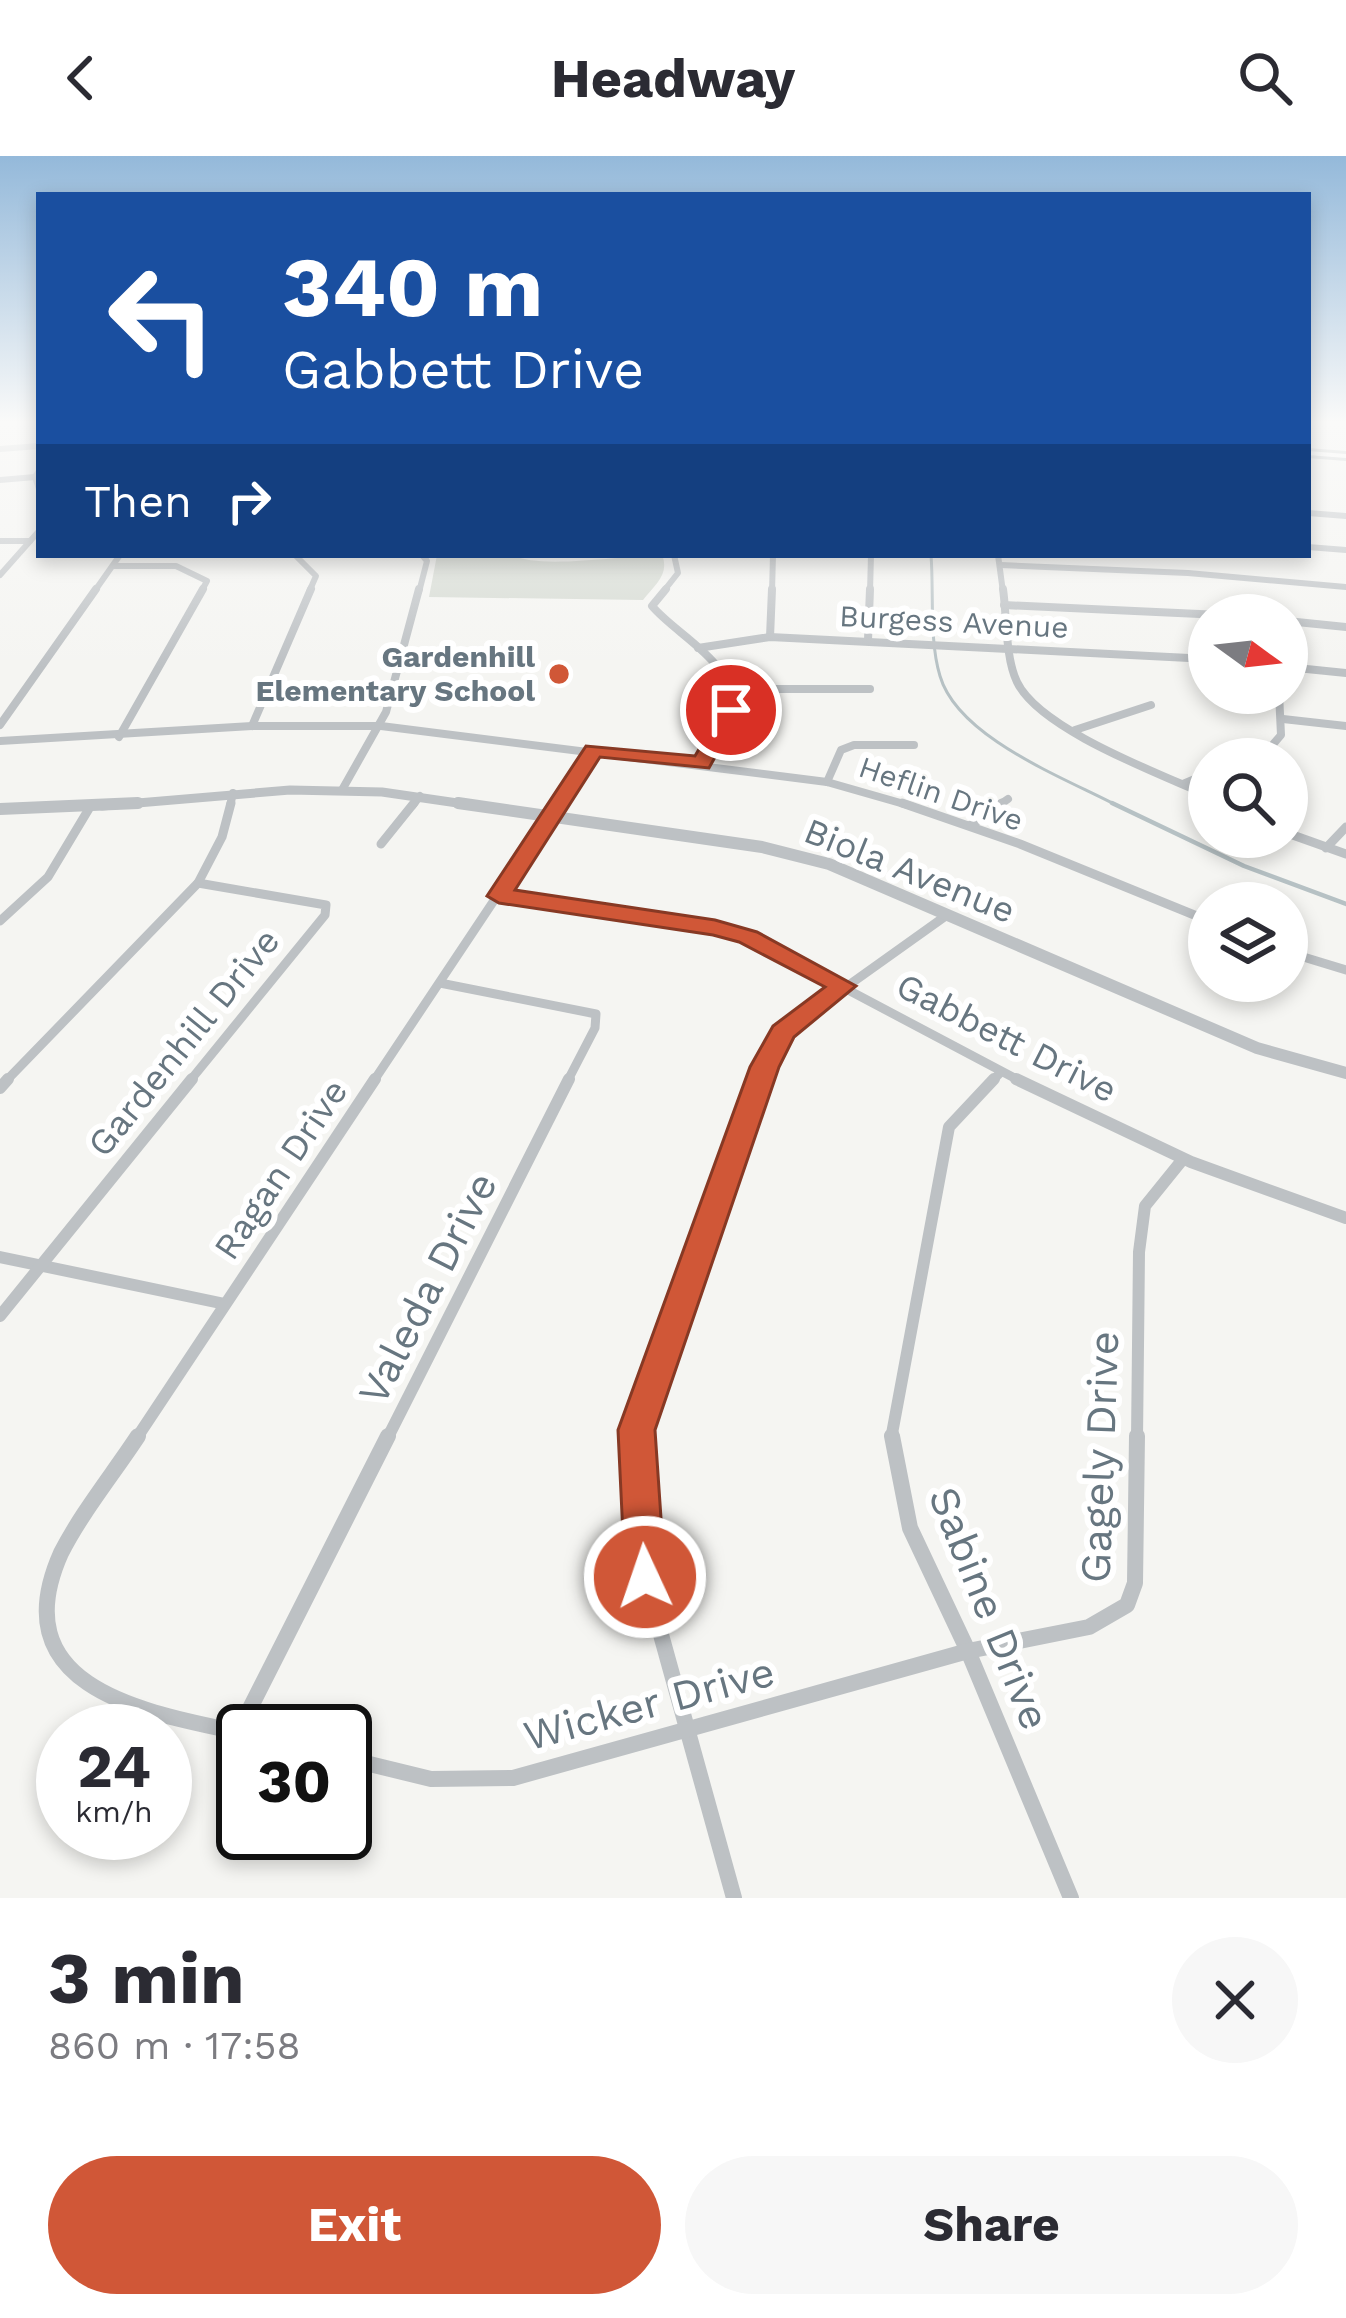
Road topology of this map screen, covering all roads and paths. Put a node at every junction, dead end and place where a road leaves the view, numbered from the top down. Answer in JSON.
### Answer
{"nodes":[{"id":1,"x":1311,"y":513,"type":"edge"},
{"id":2,"x":1346,"y":516,"type":"edge"},
{"id":3,"x":36,"y":534,"type":"edge"},
{"id":4,"x":0,"y":541,"type":"edge"},
{"id":5,"x":30,"y":541,"type":"junction"},
{"id":6,"x":1311,"y":547,"type":"edge"},
{"id":7,"x":1346,"y":550,"type":"edge"},
{"id":8,"x":118,"y":558,"type":"edge"},
{"id":9,"x":299,"y":558,"type":"edge"},
{"id":10,"x":424,"y":558,"type":"edge"},
{"id":11,"x":675,"y":558,"type":"edge"},
{"id":12,"x":773,"y":558,"type":"edge"},
{"id":13,"x":871,"y":558,"type":"edge"},
{"id":14,"x":999,"y":560,"type":"edge"},
{"id":15,"x":113,"y":566,"type":"junction"},
{"id":16,"x":0,"y":574,"type":"edge"},
{"id":17,"x":1346,"y":586,"type":"edge"},
{"id":18,"x":1004,"y":605,"type":"junction"},
{"id":19,"x":1188,"y":613,"type":"edge"},
{"id":20,"x":1308,"y":623,"type":"edge"},
{"id":21,"x":1346,"y":627,"type":"edge"},
{"id":22,"x":770,"y":637,"type":"junction"},
{"id":23,"x":868,"y":640,"type":"junction"},
{"id":24,"x":698,"y":648,"type":"junction"},
{"id":25,"x":1011,"y":649,"type":"junction"},
{"id":26,"x":1188,"y":658,"type":"edge"},
{"id":27,"x":1308,"y":669,"type":"edge"},
{"id":28,"x":1346,"y":673,"type":"edge"},
{"id":29,"x":729,"y":689,"type":"junction"},
{"id":30,"x":870,"y":689,"type":"dead end"},
{"id":31,"x":1151,"y":705,"type":"dead end"},
{"id":32,"x":1282,"y":714,"type":"edge"},
{"id":33,"x":1283,"y":719,"type":"junction"},
{"id":34,"x":0,"y":725,"type":"edge"},
{"id":35,"x":1346,"y":725,"type":"edge"},
{"id":36,"x":252,"y":726,"type":"junction"},
{"id":37,"x":381,"y":726,"type":"junction"},
{"id":38,"x":1074,"y":730,"type":"junction"},
{"id":39,"x":119,"y":736,"type":"junction"},
{"id":40,"x":1278,"y":738,"type":"edge"},
{"id":41,"x":0,"y":741,"type":"edge"},
{"id":42,"x":914,"y":745,"type":"dead end"},
{"id":43,"x":594,"y":750,"type":"junction"},
{"id":44,"x":701,"y":764,"type":"junction"},
{"id":45,"x":827,"y":782,"type":"junction"},
{"id":46,"x":1188,"y":782,"type":"edge"},
{"id":47,"x":1183,"y":784,"type":"junction"},
{"id":48,"x":1188,"y":786,"type":"edge"},
{"id":49,"x":342,"y":790,"type":"junction"},
{"id":50,"x":233,"y":794,"type":"junction"},
{"id":51,"x":420,"y":796,"type":"junction"},
{"id":52,"x":1008,"y":799,"type":"dead end"},
{"id":53,"x":90,"y":807,"type":"junction"},
{"id":54,"x":0,"y":809,"type":"edge"},
{"id":55,"x":551,"y":815,"type":"junction"},
{"id":56,"x":971,"y":826,"type":"junction"},
{"id":57,"x":1346,"y":827,"type":"edge"},
{"id":58,"x":1308,"y":841,"type":"edge"},
{"id":59,"x":381,"y":844,"type":"dead end"},
{"id":60,"x":1326,"y":848,"type":"junction"},
{"id":61,"x":1346,"y":854,"type":"edge"},
{"id":62,"x":198,"y":883,"type":"junction"},
{"id":63,"x":499,"y":896,"type":"junction"},
{"id":64,"x":1188,"y":913,"type":"edge"},
{"id":65,"x":947,"y":915,"type":"junction"},
{"id":66,"x":0,"y":921,"type":"edge"},
{"id":67,"x":1308,"y":958,"type":"edge"},
{"id":68,"x":1346,"y":970,"type":"edge"},
{"id":69,"x":440,"y":983,"type":"junction"},
{"id":70,"x":843,"y":986,"type":"junction"},
{"id":71,"x":1001,"y":1072,"type":"junction"},
{"id":72,"x":1346,"y":1073,"type":"edge"},
{"id":73,"x":0,"y":1088,"type":"edge"},
{"id":74,"x":1183,"y":1159,"type":"junction"},
{"id":75,"x":1346,"y":1218,"type":"edge"},
{"id":76,"x":0,"y":1256,"type":"edge"},
{"id":77,"x":41,"y":1265,"type":"junction"},
{"id":78,"x":225,"y":1304,"type":"junction"},
{"id":79,"x":0,"y":1316,"type":"edge"},
{"id":80,"x":968,"y":1651,"type":"junction"},
{"id":81,"x":256,"y":1704,"type":"edge"},
{"id":82,"x":216,"y":1727,"type":"edge"},
{"id":83,"x":688,"y":1730,"type":"junction"},
{"id":84,"x":372,"y":1765,"type":"edge"},
{"id":85,"x":734,"y":1898,"type":"edge"},
{"id":86,"x":1071,"y":1898,"type":"edge"}],
"edges":[{"from":1,"to":2,"type":"street"},
{"from":3,"to":5,"type":"street"},
{"from":4,"to":5,"type":"street"},
{"from":5,"to":16,"type":"street"},
{"from":6,"to":7,"type":"street"},
{"from":8,"to":15,"type":"street"},
{"from":9,"to":36,"type":"street"},
{"from":10,"to":37,"type":"street"},
{"from":11,"to":24,"type":"street"},
{"from":12,"to":22,"type":"street"},
{"from":13,"to":23,"type":"street"},
{"from":14,"to":17,"type":"street"},
{"from":14,"to":18,"type":"street"},
{"from":15,"to":34,"type":"street"},
{"from":15,"to":39,"type":"street"},
{"from":18,"to":19,"type":"street"},
{"from":18,"to":25,"type":"street"},
{"from":20,"to":21,"type":"street"},
{"from":22,"to":23,"type":"street","name":"Burgess Avenue"},
{"from":22,"to":24,"type":"street","name":"Burgess Avenue"},
{"from":23,"to":25,"type":"street","name":"Burgess Avenue"},
{"from":24,"to":29,"type":"street"},
{"from":25,"to":26,"type":"street","name":"Burgess Avenue"},
{"from":25,"to":38,"type":"street"},
{"from":27,"to":28,"type":"street"},
{"from":29,"to":30,"type":"street"},
{"from":29,"to":44,"type":"street"},
{"from":31,"to":38,"type":"street"},
{"from":32,"to":33,"type":"street"},
{"from":33,"to":35,"type":"street"},
{"from":33,"to":40,"type":"street"},
{"from":36,"to":37,"type":"street","name":"Heflin Drive"},
{"from":36,"to":39,"type":"street","name":"Heflin Drive"},
{"from":37,"to":43,"type":"street","name":"Heflin Drive"},
{"from":37,"to":49,"type":"street"},
{"from":38,"to":47,"type":"street"},
{"from":39,"to":41,"type":"street","name":"Heflin Drive"},
{"from":42,"to":45,"type":"street"},
{"from":43,"to":44,"type":"street","name":"Heflin Drive"},
{"from":43,"to":55,"type":"street","name":"Ragan Drive"},
{"from":44,"to":45,"type":"street","name":"Heflin Drive"},
{"from":45,"to":56,"type":"street","name":"Heflin Drive"},
{"from":46,"to":47,"type":"street"},
{"from":47,"to":48,"type":"street"},
{"from":49,"to":50,"type":"street","name":"Biola Avenue"},
{"from":49,"to":51,"type":"street","name":"Biola Avenue"},
{"from":50,"to":53,"type":"street","name":"Biola Avenue"},
{"from":50,"to":62,"type":"street"},
{"from":51,"to":55,"type":"street","name":"Biola Avenue"},
{"from":51,"to":59,"type":"street"},
{"from":52,"to":56,"type":"street"},
{"from":53,"to":54,"type":"street","name":"Biola Avenue"},
{"from":53,"to":66,"type":"street"},
{"from":55,"to":63,"type":"street","name":"Ragan Drive"},
{"from":55,"to":65,"type":"street","name":"Biola Avenue"},
{"from":56,"to":64,"type":"street","name":"Heflin Drive"},
{"from":57,"to":60,"type":"street"},
{"from":58,"to":60,"type":"street"},
{"from":60,"to":61,"type":"street"},
{"from":62,"to":73,"type":"street"},
{"from":62,"to":77,"type":"street","name":"Gardenhill Drive"},
{"from":63,"to":69,"type":"street","name":"Ragan Drive"},
{"from":63,"to":70,"type":"street","name":"Gabbett Drive"},
{"from":65,"to":70,"type":"street"},
{"from":65,"to":72,"type":"street","name":"Biola Avenue"},
{"from":67,"to":68,"type":"street"},
{"from":69,"to":78,"type":"street","name":"Ragan Drive"},
{"from":69,"to":81,"type":"street","name":"Valeda Drive"},
{"from":70,"to":71,"type":"street","name":"Gabbett Drive"},
{"from":70,"to":83,"type":"street"},
{"from":71,"to":74,"type":"street","name":"Gabbett Drive"},
{"from":71,"to":80,"type":"street","name":"Sabine Drive"},
{"from":74,"to":75,"type":"street","name":"Gabbett Drive"},
{"from":74,"to":80,"type":"street","name":"Gagely Drive"},
{"from":76,"to":77,"type":"street"},
{"from":77,"to":78,"type":"street"},
{"from":77,"to":79,"type":"street","name":"Gardenhill Drive"},
{"from":78,"to":82,"type":"street","name":"Ragan Drive"},
{"from":80,"to":83,"type":"street","name":"Wicker Drive"},
{"from":80,"to":86,"type":"street","name":"Sabine Drive"},
{"from":83,"to":84,"type":"street","name":"Wicker Drive"},
{"from":83,"to":85,"type":"street"}]}
